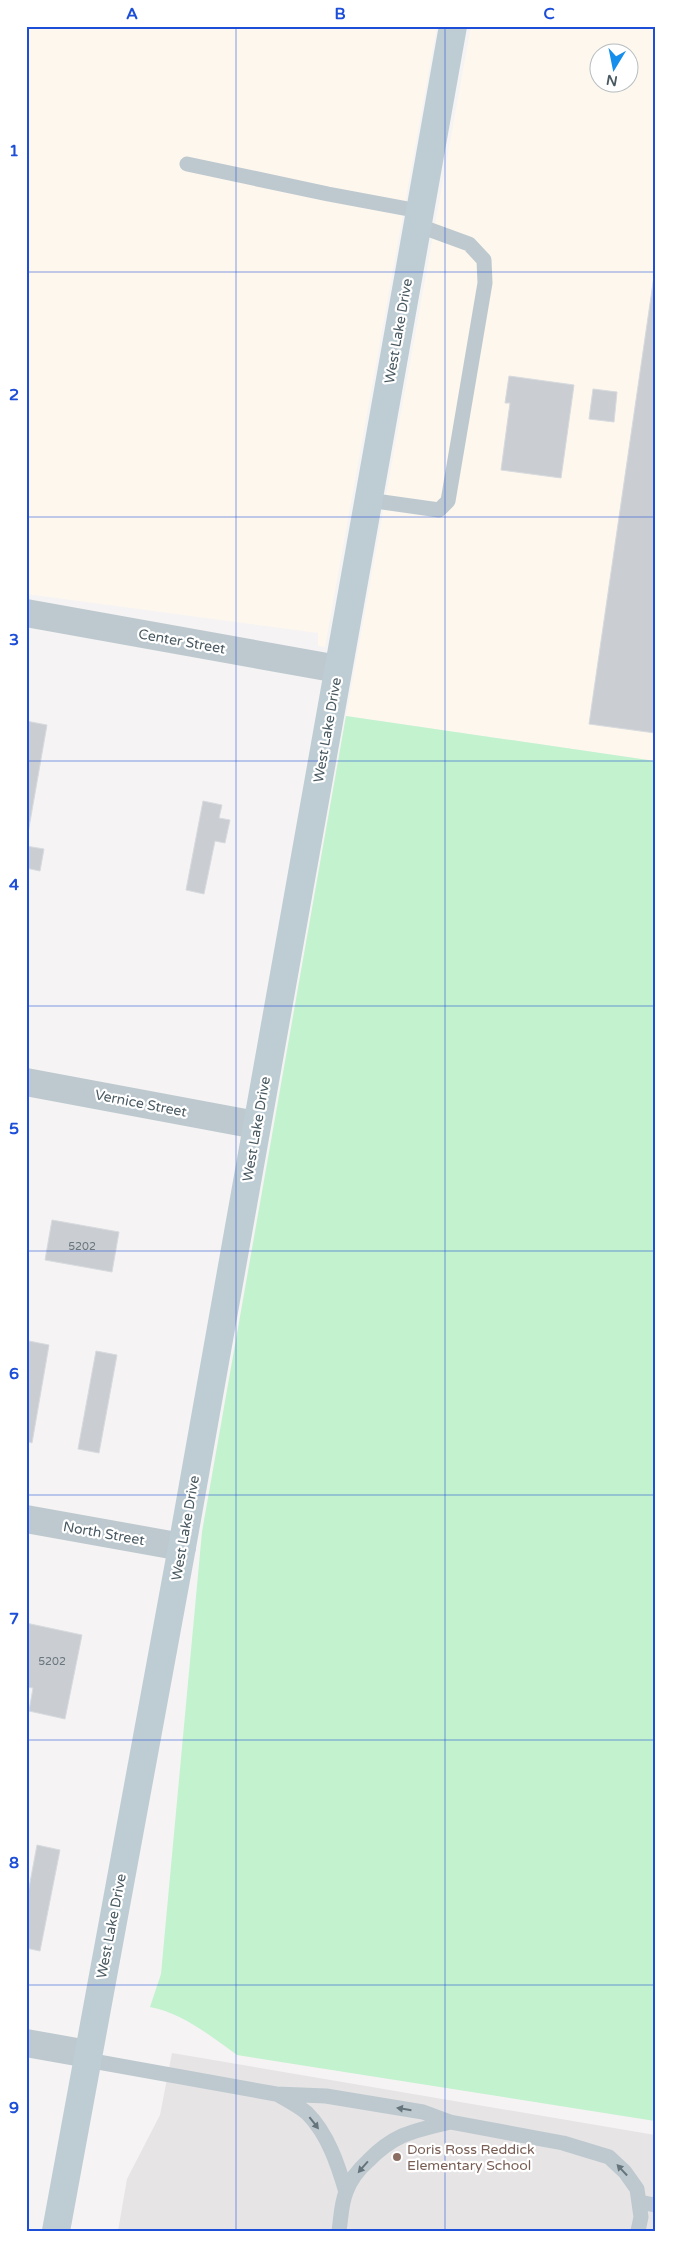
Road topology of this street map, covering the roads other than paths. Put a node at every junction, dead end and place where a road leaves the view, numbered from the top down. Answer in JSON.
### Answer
{"nodes":[{"id":1,"x":453,"y":26,"type":"edge"},
{"id":2,"x":187,"y":164,"type":"dead end"},
{"id":3,"x":418,"y":218,"type":"junction"},
{"id":4,"x":368,"y":500,"type":"junction"},
{"id":5,"x":26,"y":613,"type":"edge"},
{"id":6,"x":338,"y":669,"type":"junction"},
{"id":7,"x":26,"y":1082,"type":"edge"},
{"id":8,"x":256,"y":1125,"type":"junction"},
{"id":9,"x":26,"y":1519,"type":"edge"},
{"id":10,"x":182,"y":1547,"type":"junction"},
{"id":11,"x":26,"y":2043,"type":"edge"},
{"id":12,"x":87,"y":2057,"type":"junction"},
{"id":13,"x":276,"y":2094,"type":"junction"},
{"id":14,"x":450,"y":2122,"type":"junction"},
{"id":15,"x":346,"y":2192,"type":"junction"},
{"id":16,"x":639,"y":2202,"type":"junction"},
{"id":17,"x":655,"y":2204,"type":"edge"},
{"id":18,"x":56,"y":2231,"type":"edge"},
{"id":19,"x":339,"y":2231,"type":"edge"},
{"id":20,"x":638,"y":2231,"type":"edge"}],
"edges":[{"from":1,"to":3,"type":"street","name":"West Lake Drive"},
{"from":2,"to":3,"type":"lane"},
{"from":3,"to":4,"type":"street","name":"West Lake Drive"},
{"from":3,"to":4,"type":"lane"},
{"from":4,"to":6,"type":"street","name":"West Lake Drive"},
{"from":5,"to":6,"type":"street","name":"Center Street"},
{"from":6,"to":8,"type":"street","name":"West Lake Drive"},
{"from":7,"to":8,"type":"street","name":"Vernice Street"},
{"from":8,"to":10,"type":"street","name":"West Lake Drive"},
{"from":9,"to":10,"type":"street","name":"North Street"},
{"from":10,"to":12,"type":"street","name":"West Lake Drive"},
{"from":11,"to":12,"type":"street"},
{"from":12,"to":13,"type":"lane"},
{"from":12,"to":18,"type":"street","name":"West Lake Drive"},
{"from":14,"to":13,"type":"lane","one_way":true},
{"from":13,"to":15,"type":"lane","one_way":true},
{"from":14,"to":15,"type":"lane","one_way":true},
{"from":16,"to":14,"type":"lane","one_way":true},
{"from":15,"to":19,"type":"lane"},
{"from":16,"to":17,"type":"lane"},
{"from":16,"to":20,"type":"lane"}]}
